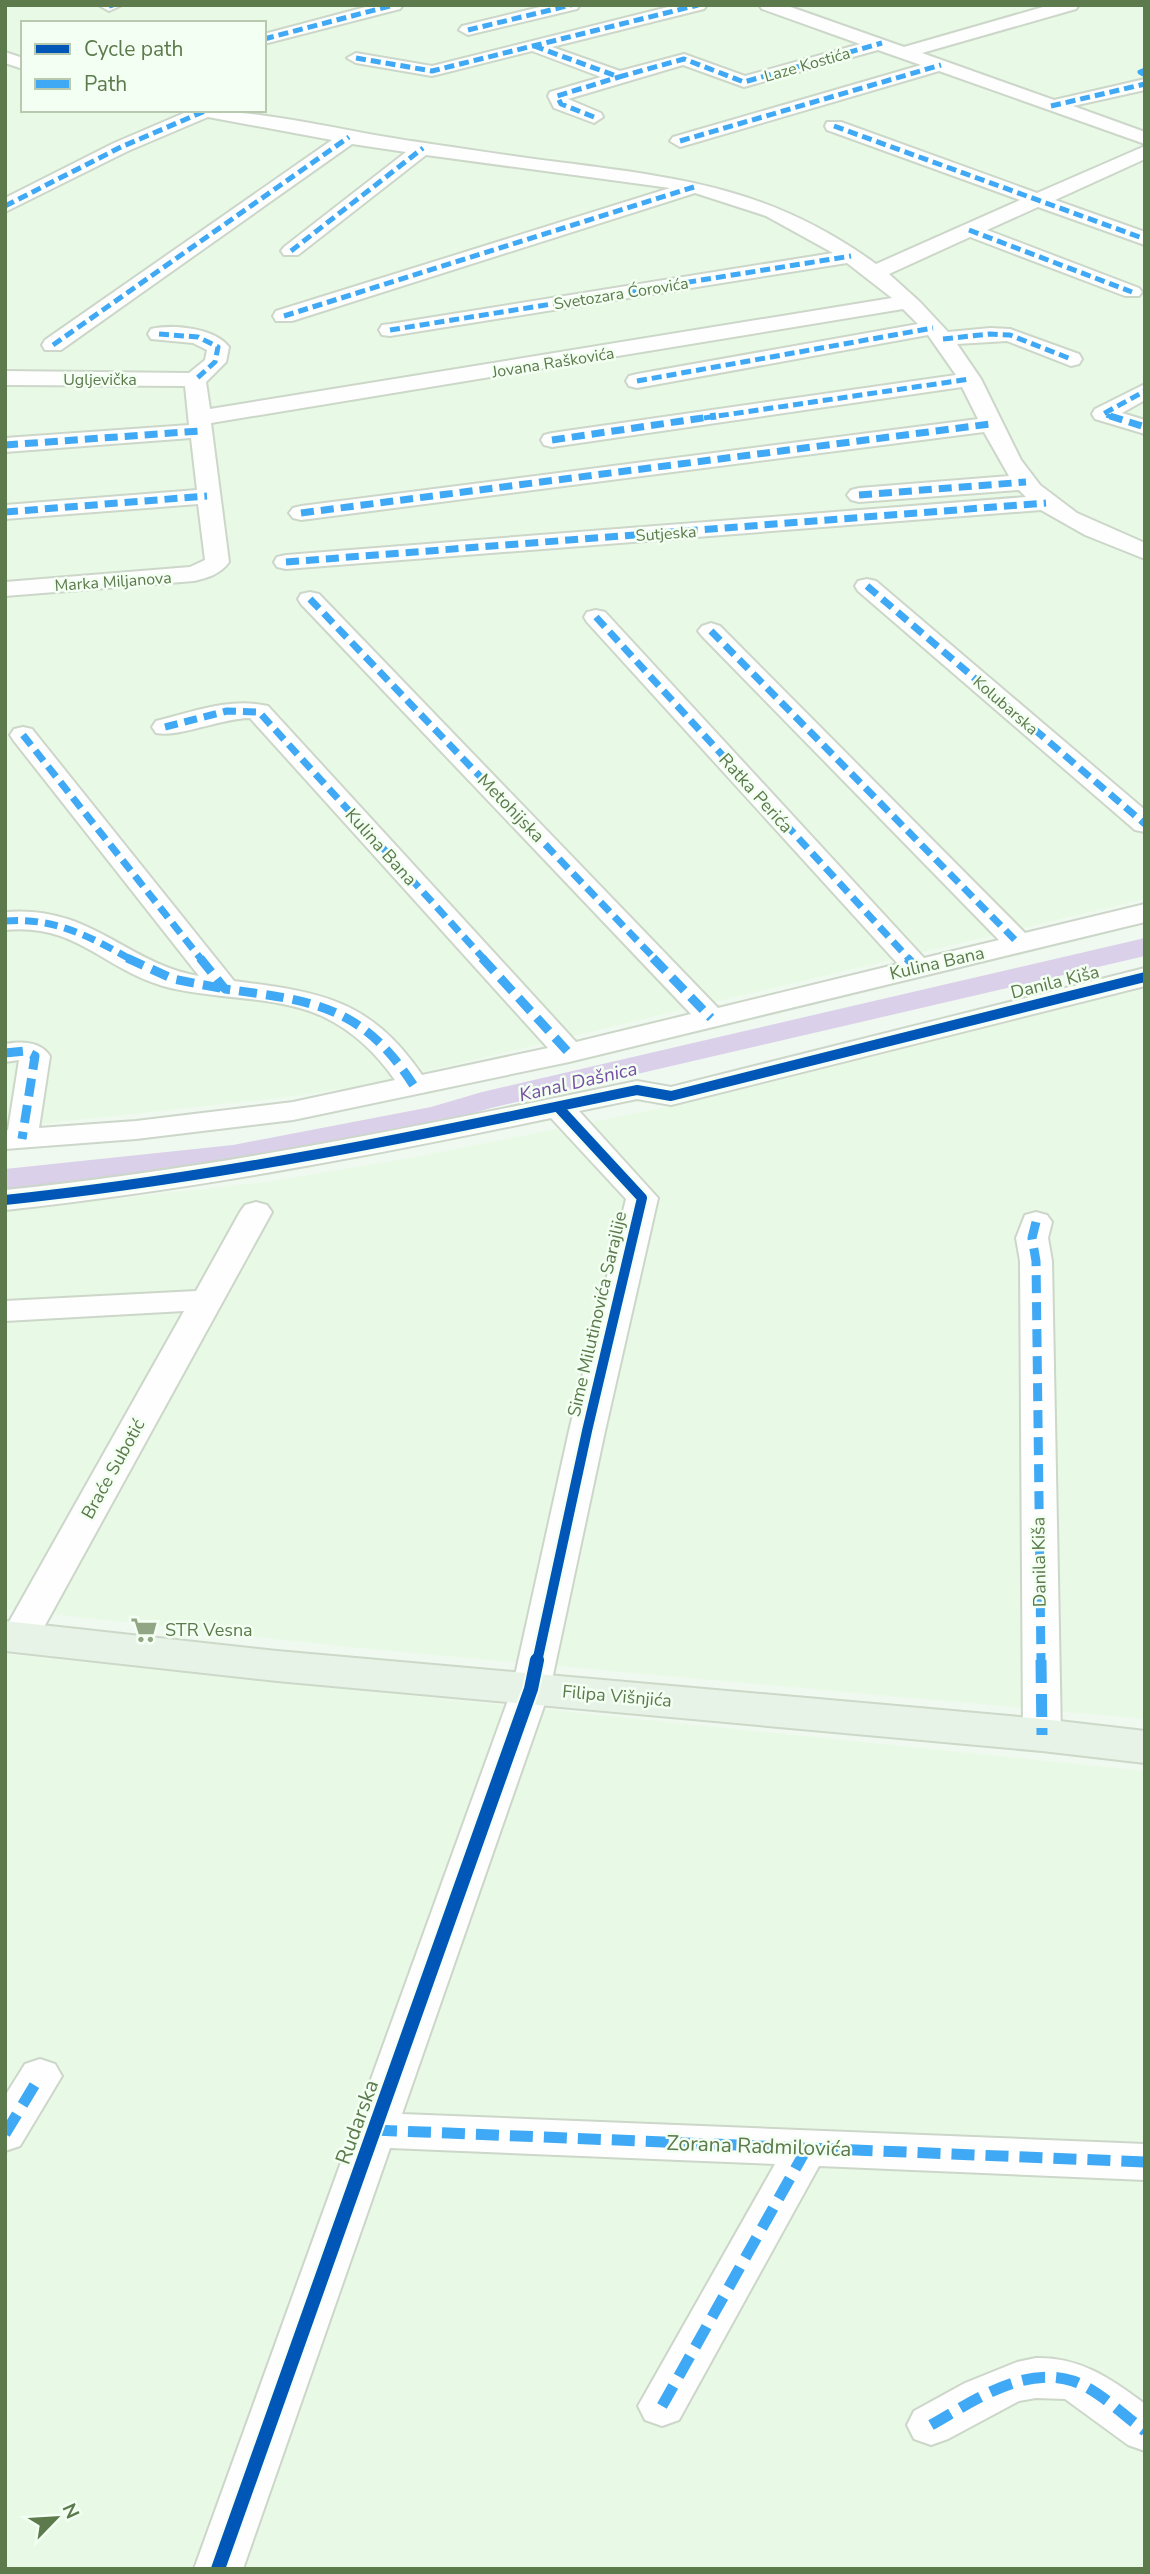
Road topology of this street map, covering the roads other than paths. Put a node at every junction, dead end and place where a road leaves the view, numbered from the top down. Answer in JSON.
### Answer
{"nodes":[{"id":1,"x":394,"y":5,"type":"edge"},
{"id":2,"x":571,"y":5,"type":"edge"},
{"id":3,"x":698,"y":5,"type":"edge"},
{"id":4,"x":768,"y":5,"type":"edge"},
{"id":5,"x":1070,"y":5,"type":"edge"},
{"id":6,"x":468,"y":30,"type":"dead end"},
{"id":7,"x":266,"y":38,"type":"edge"},
{"id":8,"x":881,"y":43,"type":"junction"},
{"id":9,"x":534,"y":46,"type":"junction"},
{"id":10,"x":907,"y":52,"type":"junction"},
{"id":11,"x":356,"y":58,"type":"dead end"},
{"id":12,"x":941,"y":65,"type":"junction"},
{"id":13,"x":619,"y":77,"type":"junction"},
{"id":14,"x":1145,"y":84,"type":"edge"},
{"id":15,"x":1051,"y":106,"type":"junction"},
{"id":16,"x":200,"y":112,"type":"edge"},
{"id":17,"x":215,"y":112,"type":"edge"},
{"id":18,"x":594,"y":117,"type":"dead end"},
{"id":19,"x":834,"y":126,"type":"dead end"},
{"id":20,"x":349,"y":137,"type":"junction"},
{"id":21,"x":1145,"y":138,"type":"edge"},
{"id":22,"x":680,"y":141,"type":"dead end"},
{"id":23,"x":423,"y":148,"type":"junction"},
{"id":24,"x":1145,"y":152,"type":"edge"},
{"id":25,"x":694,"y":187,"type":"junction"},
{"id":26,"x":1037,"y":200,"type":"junction"},
{"id":27,"x":5,"y":206,"type":"edge"},
{"id":28,"x":969,"y":230,"type":"junction"},
{"id":29,"x":1145,"y":239,"type":"edge"},
{"id":30,"x":290,"y":251,"type":"dead end"},
{"id":31,"x":851,"y":256,"type":"junction"},
{"id":32,"x":874,"y":273,"type":"junction"},
{"id":33,"x":1132,"y":292,"type":"dead end"},
{"id":34,"x":907,"y":302,"type":"junction"},
{"id":35,"x":284,"y":316,"type":"dead end"},
{"id":36,"x":390,"y":330,"type":"dead end"},
{"id":37,"x":159,"y":334,"type":"dead end"},
{"id":38,"x":938,"y":334,"type":"junction"},
{"id":39,"x":53,"y":345,"type":"dead end"},
{"id":40,"x":1071,"y":359,"type":"dead end"},
{"id":41,"x":5,"y":379,"type":"edge"},
{"id":42,"x":970,"y":379,"type":"junction"},
{"id":43,"x":195,"y":380,"type":"junction"},
{"id":44,"x":637,"y":381,"type":"dead end"},
{"id":45,"x":1145,"y":391,"type":"edge"},
{"id":46,"x":199,"y":424,"type":"junction"},
{"id":47,"x":990,"y":424,"type":"junction"},
{"id":48,"x":1145,"y":427,"type":"edge"},
{"id":49,"x":551,"y":440,"type":"dead end"},
{"id":50,"x":5,"y":444,"type":"edge"},
{"id":51,"x":1026,"y":482,"type":"junction"},
{"id":52,"x":859,"y":495,"type":"dead end"},
{"id":53,"x":207,"y":496,"type":"junction"},
{"id":54,"x":1046,"y":503,"type":"junction"},
{"id":55,"x":5,"y":512,"type":"edge"},
{"id":56,"x":301,"y":513,"type":"dead end"},
{"id":57,"x":1145,"y":552,"type":"edge"},
{"id":58,"x":286,"y":562,"type":"dead end"},
{"id":59,"x":867,"y":586,"type":"dead end"},
{"id":60,"x":5,"y":589,"type":"edge"},
{"id":61,"x":310,"y":599,"type":"dead end"},
{"id":62,"x":596,"y":617,"type":"dead end"},
{"id":63,"x":711,"y":631,"type":"dead end"},
{"id":64,"x":165,"y":727,"type":"dead end"},
{"id":65,"x":23,"y":735,"type":"dead end"},
{"id":66,"x":1145,"y":824,"type":"edge"},
{"id":67,"x":1145,"y":913,"type":"edge"},
{"id":68,"x":5,"y":921,"type":"edge"},
{"id":69,"x":1019,"y":944,"type":"junction"},
{"id":70,"x":917,"y":968,"type":"junction"},
{"id":71,"x":1145,"y":977,"type":"edge"},
{"id":72,"x":225,"y":989,"type":"junction"},
{"id":73,"x":712,"y":1018,"type":"junction"},
{"id":74,"x":973,"y":1020,"type":"joint"},
{"id":75,"x":5,"y":1053,"type":"edge"},
{"id":76,"x":569,"y":1053,"type":"junction"},
{"id":77,"x":414,"y":1086,"type":"junction"},
{"id":78,"x":558,"y":1107,"type":"junction"},
{"id":79,"x":14,"y":1139,"type":"edge"},
{"id":80,"x":5,"y":1200,"type":"edge"},
{"id":81,"x":256,"y":1212,"type":"dead end"},
{"id":82,"x":1036,"y":1222,"type":"dead end"},
{"id":83,"x":207,"y":1300,"type":"junction"},
{"id":84,"x":5,"y":1311,"type":"edge"},
{"id":85,"x":12,"y":1637,"type":"edge"},
{"id":86,"x":531,"y":1689,"type":"junction"},
{"id":87,"x":1042,"y":1734,"type":"junction"},
{"id":88,"x":1145,"y":1747,"type":"edge"},
{"id":89,"x":40,"y":2076,"type":"dead end"},
{"id":90,"x":374,"y":2130,"type":"junction"},
{"id":91,"x":5,"y":2134,"type":"edge"},
{"id":92,"x":807,"y":2148,"type":"junction"},
{"id":93,"x":1145,"y":2162,"type":"edge"},
{"id":94,"x":662,"y":2406,"type":"dead end"},
{"id":95,"x":931,"y":2425,"type":"dead end"},
{"id":96,"x":1145,"y":2431,"type":"edge"},
{"id":97,"x":218,"y":2569,"type":"edge"}],
"edges":[{"from":1,"to":7,"type":"street"},
{"from":2,"to":6,"type":"street"},
{"from":3,"to":9,"type":"street"},
{"from":4,"to":8,"type":"street","name":"Laze Kostića"},
{"from":5,"to":10,"type":"street"},
{"from":8,"to":10,"type":"street","name":"Laze Kostića"},
{"from":8,"to":13,"type":"street","name":"Laze Kostića"},
{"from":9,"to":11,"type":"street"},
{"from":9,"to":13,"type":"street"},
{"from":10,"to":12,"type":"street","name":"Laze Kostića"},
{"from":12,"to":15,"type":"street","name":"Laze Kostića"},
{"from":12,"to":22,"type":"street"},
{"from":13,"to":18,"type":"street","name":"Laze Kostića"},
{"from":14,"to":15,"type":"street"},
{"from":15,"to":21,"type":"street","name":"Laze Kostića"},
{"from":16,"to":27,"type":"street"},
{"from":17,"to":20,"type":"street"},
{"from":19,"to":26,"type":"street"},
{"from":20,"to":23,"type":"street"},
{"from":20,"to":39,"type":"street"},
{"from":23,"to":25,"type":"street"},
{"from":23,"to":30,"type":"street"},
{"from":24,"to":26,"type":"street"},
{"from":25,"to":31,"type":"street"},
{"from":25,"to":35,"type":"street"},
{"from":26,"to":28,"type":"street"},
{"from":26,"to":29,"type":"street"},
{"from":28,"to":32,"type":"street"},
{"from":28,"to":33,"type":"street"},
{"from":31,"to":32,"type":"street"},
{"from":31,"to":36,"type":"street","name":"Svetozara Ćorovića"},
{"from":32,"to":34,"type":"street"},
{"from":34,"to":38,"type":"street"},
{"from":34,"to":46,"type":"street","name":"Jovana Raškovića"},
{"from":37,"to":43,"type":"street"},
{"from":38,"to":40,"type":"street"},
{"from":38,"to":42,"type":"street"},
{"from":38,"to":44,"type":"street"},
{"from":41,"to":43,"type":"street","name":"Ugljevička"},
{"from":42,"to":47,"type":"street"},
{"from":42,"to":49,"type":"street"},
{"from":43,"to":46,"type":"street"},
{"from":45,"to":48,"type":"street"},
{"from":46,"to":50,"type":"street","name":"Jovana Raškovića"},
{"from":46,"to":53,"type":"street"},
{"from":47,"to":51,"type":"street"},
{"from":47,"to":56,"type":"street"},
{"from":51,"to":52,"type":"street"},
{"from":51,"to":54,"type":"street"},
{"from":53,"to":55,"type":"street"},
{"from":53,"to":60,"type":"street","name":"Marka Miljanova"},
{"from":54,"to":57,"type":"street"},
{"from":54,"to":58,"type":"street","name":"Sutjeska"},
{"from":59,"to":66,"type":"street","name":"Kolubarska"},
{"from":61,"to":73,"type":"street","name":"Metohijska"},
{"from":62,"to":70,"type":"street","name":"Ratka Perića"},
{"from":63,"to":69,"type":"street","name":"Kulina Bana"},
{"from":64,"to":76,"type":"street","name":"Kulina Bana"},
{"from":65,"to":72,"type":"street"},
{"from":67,"to":69,"type":"street","name":"Kulina Bana"},
{"from":68,"to":72,"type":"street"},
{"from":69,"to":70,"type":"street","name":"Kulina Bana"},
{"from":70,"to":73,"type":"street","name":"Kulina Bana"},
{"from":71,"to":74,"type":"street","name":"Danila Kiša"},
{"from":72,"to":77,"type":"street"},
{"from":73,"to":76,"type":"street","name":"Kulina Bana"},
{"from":74,"to":78,"type":"street"},
{"from":75,"to":79,"type":"street"},
{"from":76,"to":77,"type":"street","name":"Kulina Bana"},
{"from":77,"to":79,"type":"street","name":"Kulina Bana"},
{"from":78,"to":80,"type":"street"},
{"from":78,"to":86,"type":"street","name":"Sime Milutinovića Sarajlije"},
{"from":81,"to":83,"type":"street","name":"Braće Subotić"},
{"from":82,"to":87,"type":"street","name":"Danila Kiša"},
{"from":83,"to":84,"type":"street"},
{"from":83,"to":85,"type":"street","name":"Braće Subotić"},
{"from":85,"to":86,"type":"main road","name":"Filipa Višnjića"},
{"from":86,"to":87,"type":"main road","name":"Filipa Višnjića"},
{"from":86,"to":90,"type":"street","name":"Rudarska"},
{"from":87,"to":88,"type":"main road","name":"Filipa Višnjića"},
{"from":89,"to":91,"type":"street"},
{"from":90,"to":92,"type":"street","name":"Zorana Radmilovića"},
{"from":90,"to":97,"type":"street","name":"Rudarska"},
{"from":92,"to":93,"type":"street","name":"Zorana Radmilovića"},
{"from":92,"to":94,"type":"street"},
{"from":95,"to":96,"type":"street"}]}
